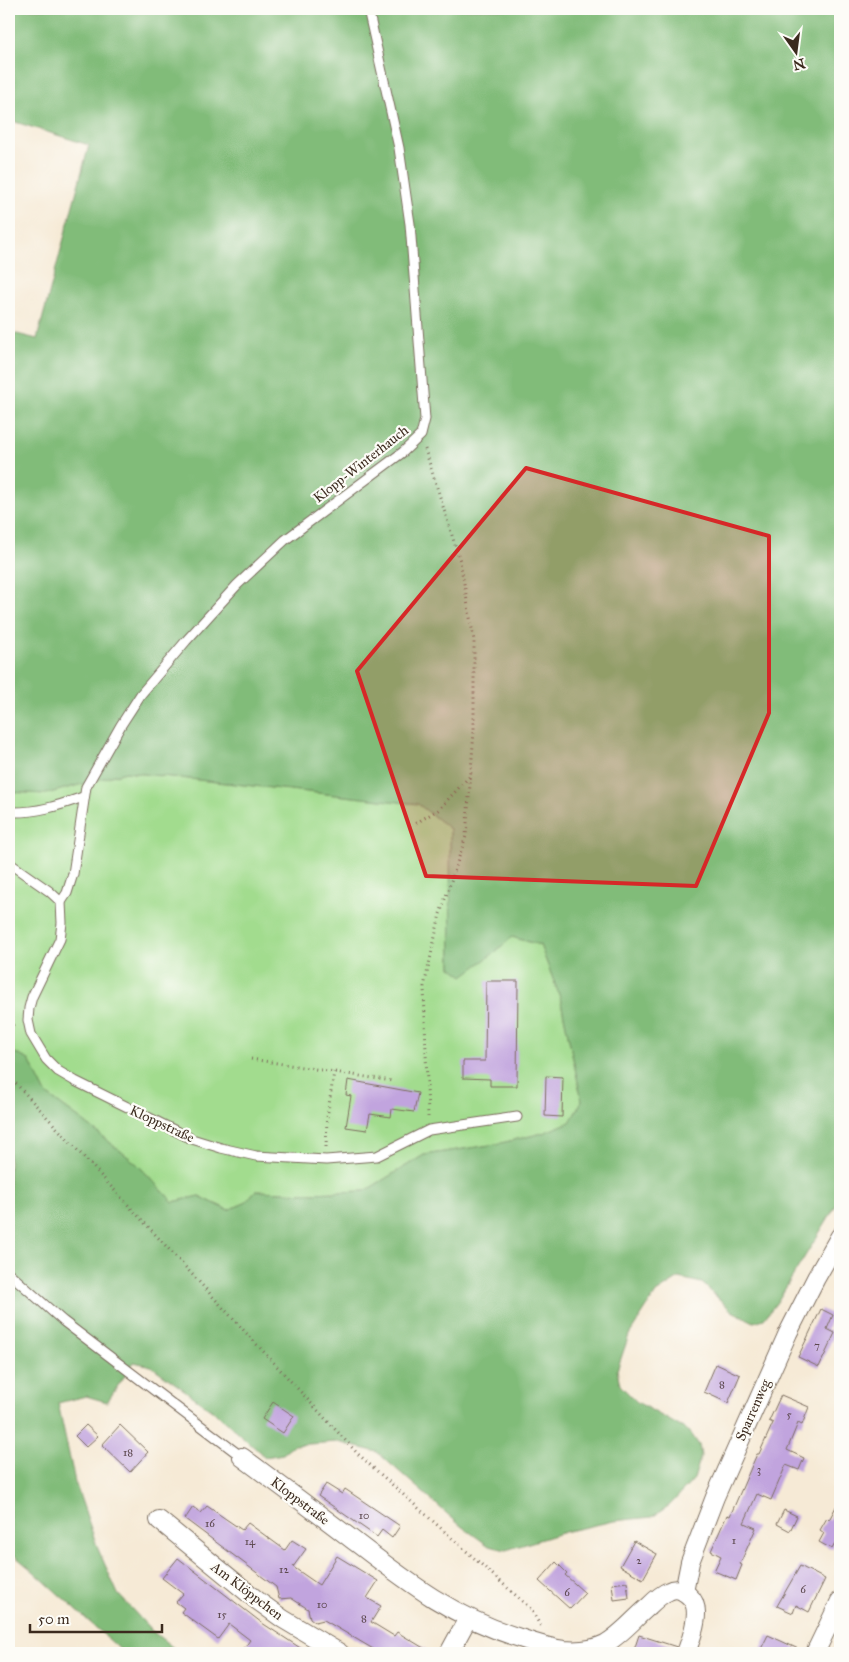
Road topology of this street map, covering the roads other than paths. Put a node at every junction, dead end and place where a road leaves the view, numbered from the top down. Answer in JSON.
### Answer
{"nodes":[{"id":1,"x":368,"y":9,"type":"edge"},
{"id":2,"x":83,"y":797,"type":"junction"},
{"id":3,"x":9,"y":812,"type":"edge"},
{"id":4,"x":9,"y":863,"type":"edge"},
{"id":5,"x":62,"y":902,"type":"junction"},
{"id":6,"x":517,"y":1117,"type":"dead end"},
{"id":7,"x":840,"y":1236,"type":"edge"},
{"id":8,"x":9,"y":1273,"type":"edge"},
{"id":9,"x":242,"y":1457,"type":"joint"},
{"id":10,"x":159,"y":1520,"type":"dead end"},
{"id":11,"x":684,"y":1592,"type":"junction"},
{"id":12,"x":840,"y":1601,"type":"edge"},
{"id":13,"x":468,"y":1618,"type":"junction"},
{"id":14,"x":565,"y":1652,"type":"edge"},
{"id":15,"x":340,"y":1653,"type":"edge"},
{"id":16,"x":449,"y":1653,"type":"edge"},
{"id":17,"x":686,"y":1653,"type":"edge"},
{"id":18,"x":815,"y":1653,"type":"edge"}],
"edges":[{"from":1,"to":2,"type":"lane","name":"Klopp-Winterhauch"},
{"from":2,"to":3,"type":"lane"},
{"from":2,"to":5,"type":"lane","name":"Klopp-Winterhauch"},
{"from":4,"to":5,"type":"lane"},
{"from":5,"to":6,"type":"lane","name":"Kloppstraße"},
{"from":7,"to":11,"type":"street","name":"Sparrenweg"},
{"from":8,"to":9,"type":"lane","name":"Kloppstraße"},
{"from":9,"to":13,"type":"street","name":"Kloppstraße"},
{"from":10,"to":15,"type":"street","name":"Am Klöppchen"},
{"from":11,"to":14,"type":"street","name":"Kloppstraße"},
{"from":11,"to":17,"type":"street"},
{"from":12,"to":18,"type":"street"},
{"from":13,"to":14,"type":"street","name":"Kloppstraße"},
{"from":13,"to":16,"type":"street"}]}
